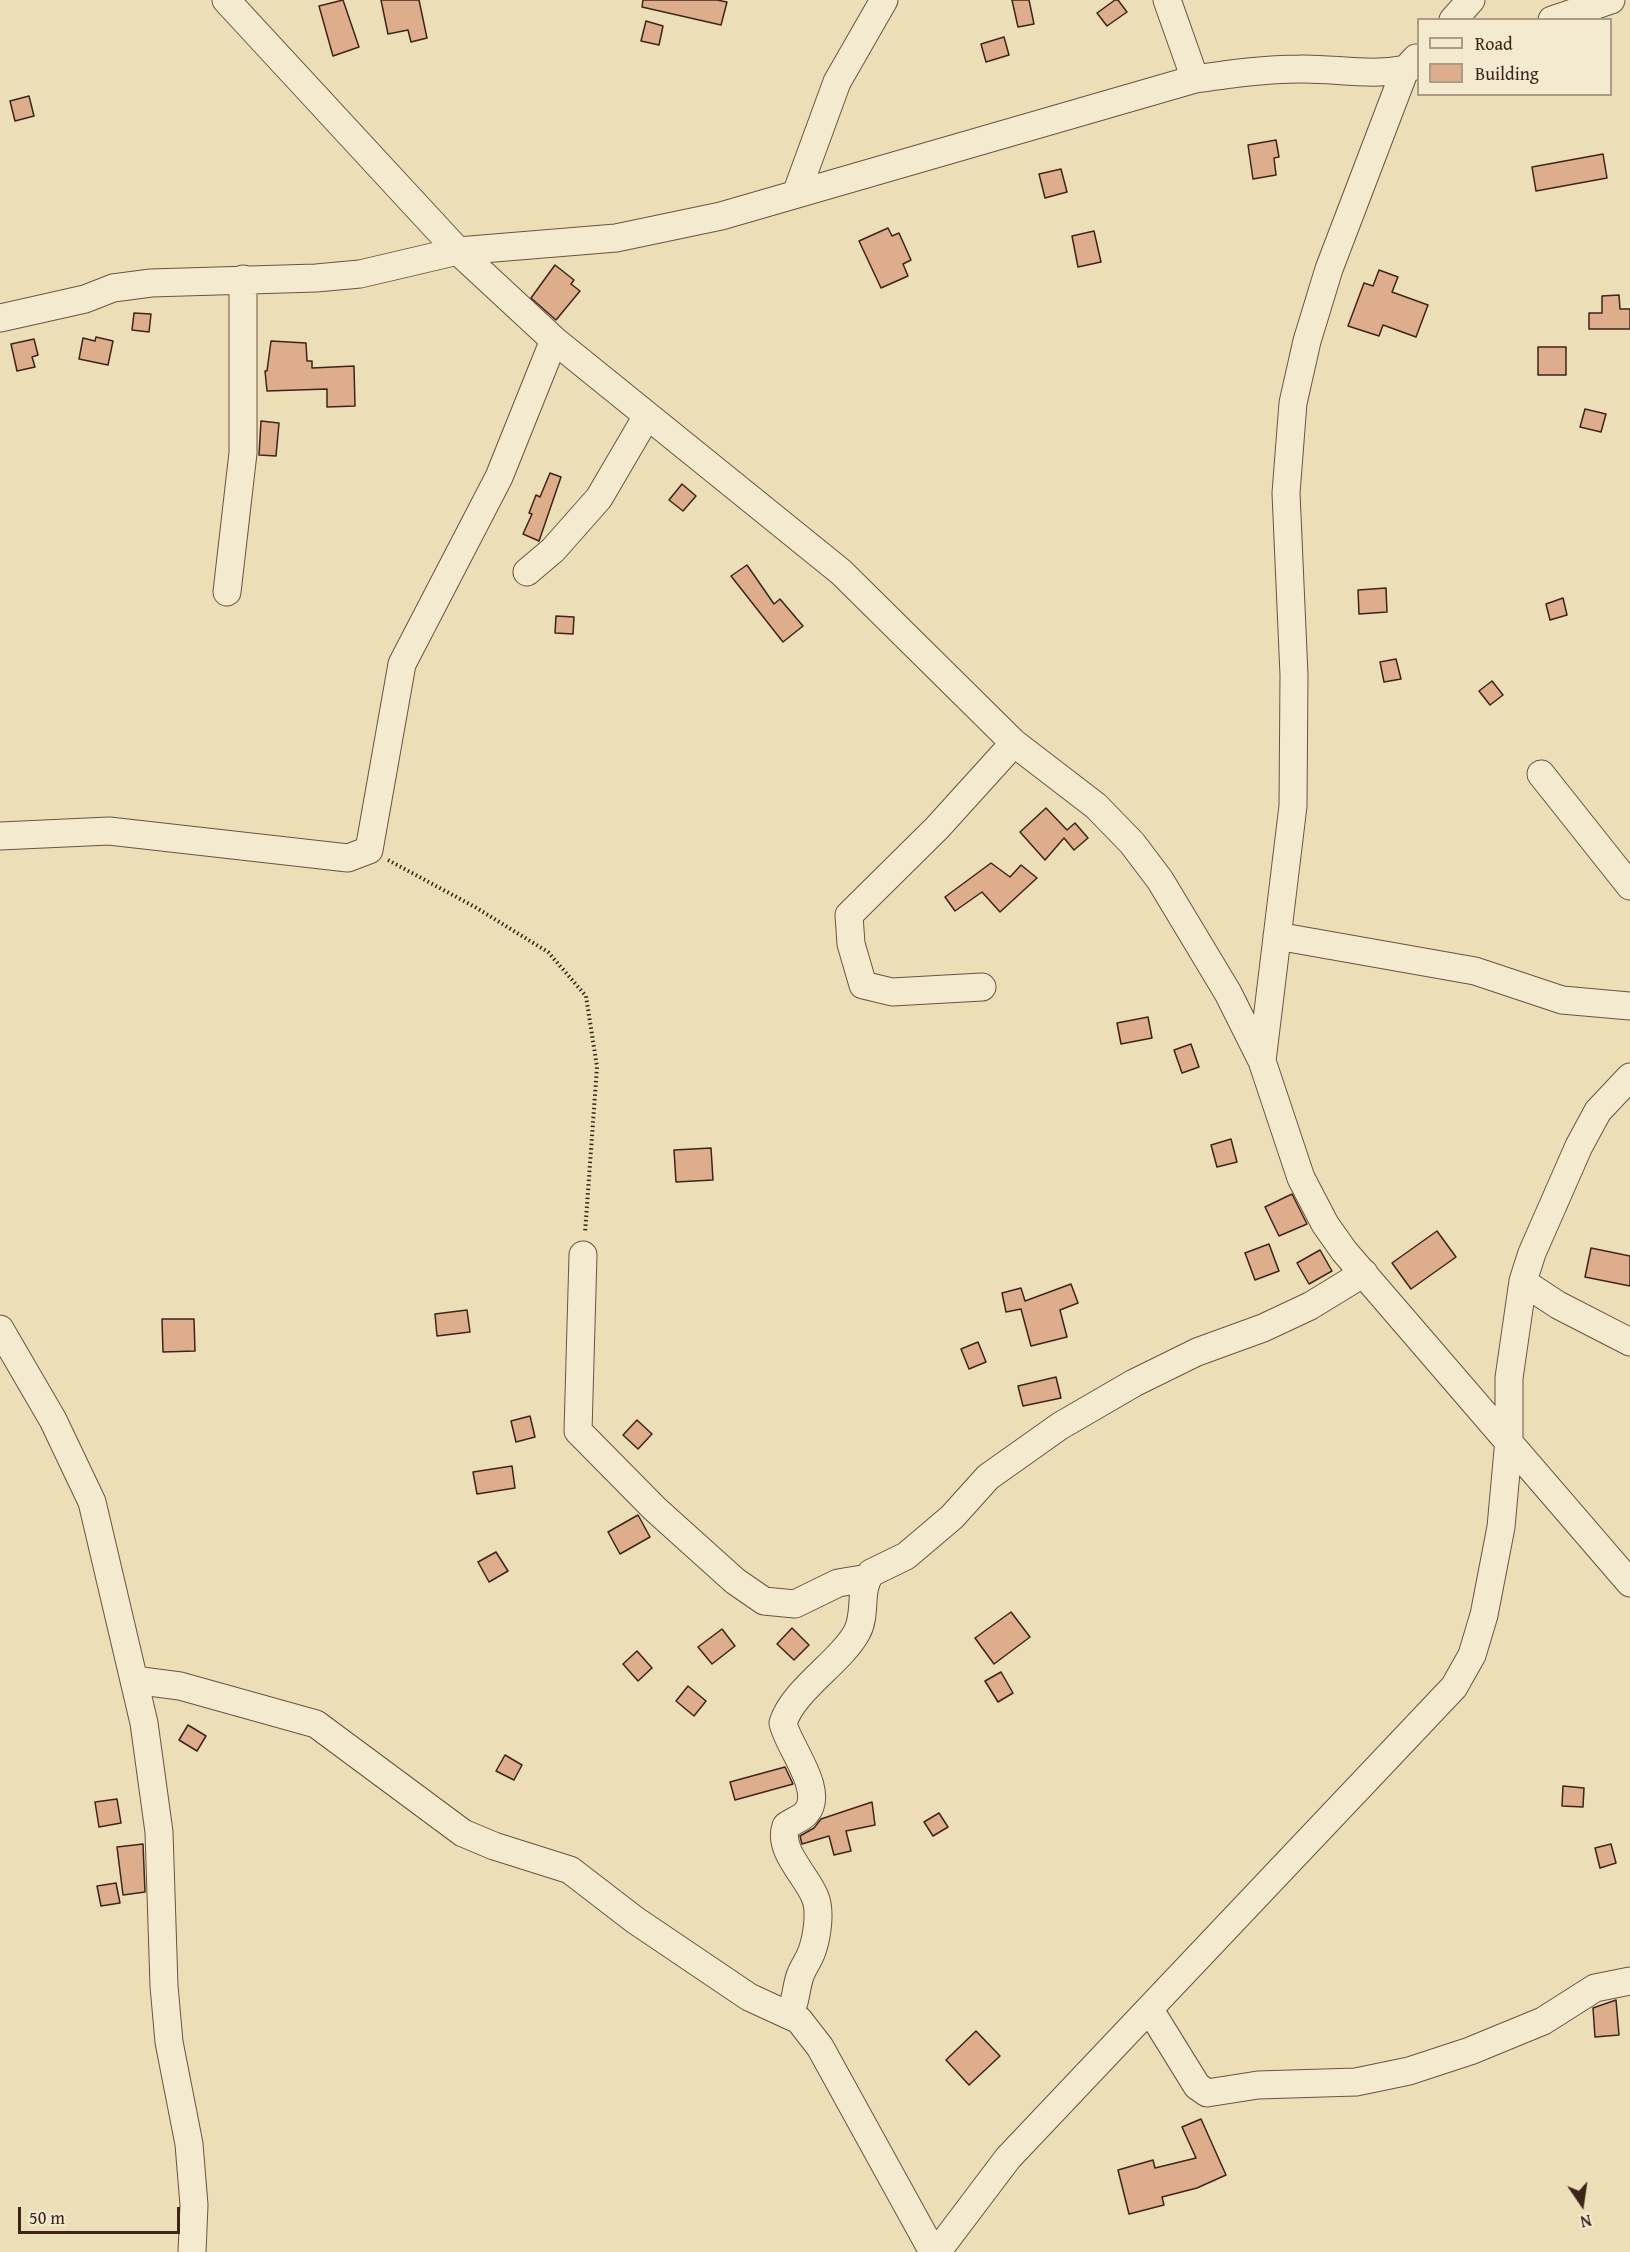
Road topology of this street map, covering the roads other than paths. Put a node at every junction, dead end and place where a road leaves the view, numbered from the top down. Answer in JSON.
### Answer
{"nodes":[{"id":1,"x":226,"y":0,"type":"edge"},
{"id":2,"x":884,"y":0,"type":"edge"},
{"id":3,"x":1167,"y":0,"type":"edge"},
{"id":4,"x":1471,"y":0,"type":"edge"},
{"id":5,"x":1611,"y":0,"type":"edge"},
{"id":6,"x":1455,"y":18,"type":"edge"},
{"id":7,"x":1558,"y":18,"type":"edge"},
{"id":8,"x":1414,"y":64,"type":"edge"},
{"id":9,"x":1195,"y":80,"type":"junction"},
{"id":10,"x":796,"y":194,"type":"junction"},
{"id":11,"x":458,"y":251,"type":"junction"},
{"id":12,"x":243,"y":279,"type":"junction"},
{"id":13,"x":0,"y":318,"type":"edge"},
{"id":14,"x":554,"y":340,"type":"junction"},
{"id":15,"x":647,"y":416,"type":"junction"},
{"id":16,"x":527,"y":572,"type":"dead end"},
{"id":17,"x":227,"y":592,"type":"dead end"},
{"id":18,"x":1014,"y":743,"type":"junction"},
{"id":19,"x":1540,"y":774,"type":"dead end"},
{"id":20,"x":0,"y":836,"type":"edge"},
{"id":21,"x":1630,"y":886,"type":"edge"},
{"id":22,"x":1277,"y":936,"type":"junction"},
{"id":23,"x":982,"y":987,"type":"dead end"},
{"id":24,"x":1630,"y":1006,"type":"edge"},
{"id":25,"x":1262,"y":1061,"type":"junction"},
{"id":26,"x":1630,"y":1077,"type":"edge"},
{"id":27,"x":583,"y":1255,"type":"road end"},
{"id":28,"x":1364,"y":1273,"type":"junction"},
{"id":29,"x":1523,"y":1282,"type":"junction"},
{"id":30,"x":0,"y":1329,"type":"edge"},
{"id":31,"x":1630,"y":1342,"type":"edge"},
{"id":32,"x":1509,"y":1439,"type":"junction"},
{"id":33,"x":868,"y":1578,"type":"junction"},
{"id":34,"x":1630,"y":1583,"type":"edge"},
{"id":35,"x":134,"y":1680,"type":"junction"},
{"id":36,"x":1630,"y":1981,"type":"edge"},
{"id":37,"x":1150,"y":2010,"type":"junction"},
{"id":38,"x":788,"y":2015,"type":"junction"},
{"id":39,"x":192,"y":2252,"type":"edge"},
{"id":40,"x":935,"y":2252,"type":"edge"}],
"edges":[{"from":1,"to":11,"type":"street"},
{"from":2,"to":10,"type":"street"},
{"from":3,"to":9,"type":"street"},
{"from":4,"to":6,"type":"street"},
{"from":5,"to":7,"type":"street"},
{"from":8,"to":9,"type":"street"},
{"from":8,"to":22,"type":"street"},
{"from":9,"to":10,"type":"street"},
{"from":10,"to":11,"type":"street"},
{"from":11,"to":12,"type":"street"},
{"from":11,"to":14,"type":"street"},
{"from":12,"to":13,"type":"street"},
{"from":12,"to":17,"type":"street"},
{"from":14,"to":15,"type":"street"},
{"from":14,"to":20,"type":"street"},
{"from":15,"to":16,"type":"street"},
{"from":15,"to":18,"type":"street"},
{"from":18,"to":23,"type":"street"},
{"from":18,"to":25,"type":"street"},
{"from":19,"to":21,"type":"street"},
{"from":22,"to":24,"type":"street"},
{"from":22,"to":25,"type":"street"},
{"from":25,"to":28,"type":"street"},
{"from":26,"to":29,"type":"street"},
{"from":27,"to":33,"type":"street"},
{"from":28,"to":32,"type":"street"},
{"from":28,"to":33,"type":"street"},
{"from":29,"to":31,"type":"street"},
{"from":29,"to":32,"type":"street"},
{"from":30,"to":35,"type":"street"},
{"from":32,"to":34,"type":"street"},
{"from":32,"to":37,"type":"street"},
{"from":33,"to":38,"type":"street"},
{"from":35,"to":38,"type":"street"},
{"from":35,"to":39,"type":"street"},
{"from":36,"to":37,"type":"street"},
{"from":37,"to":40,"type":"street"},
{"from":38,"to":40,"type":"street"}]}
